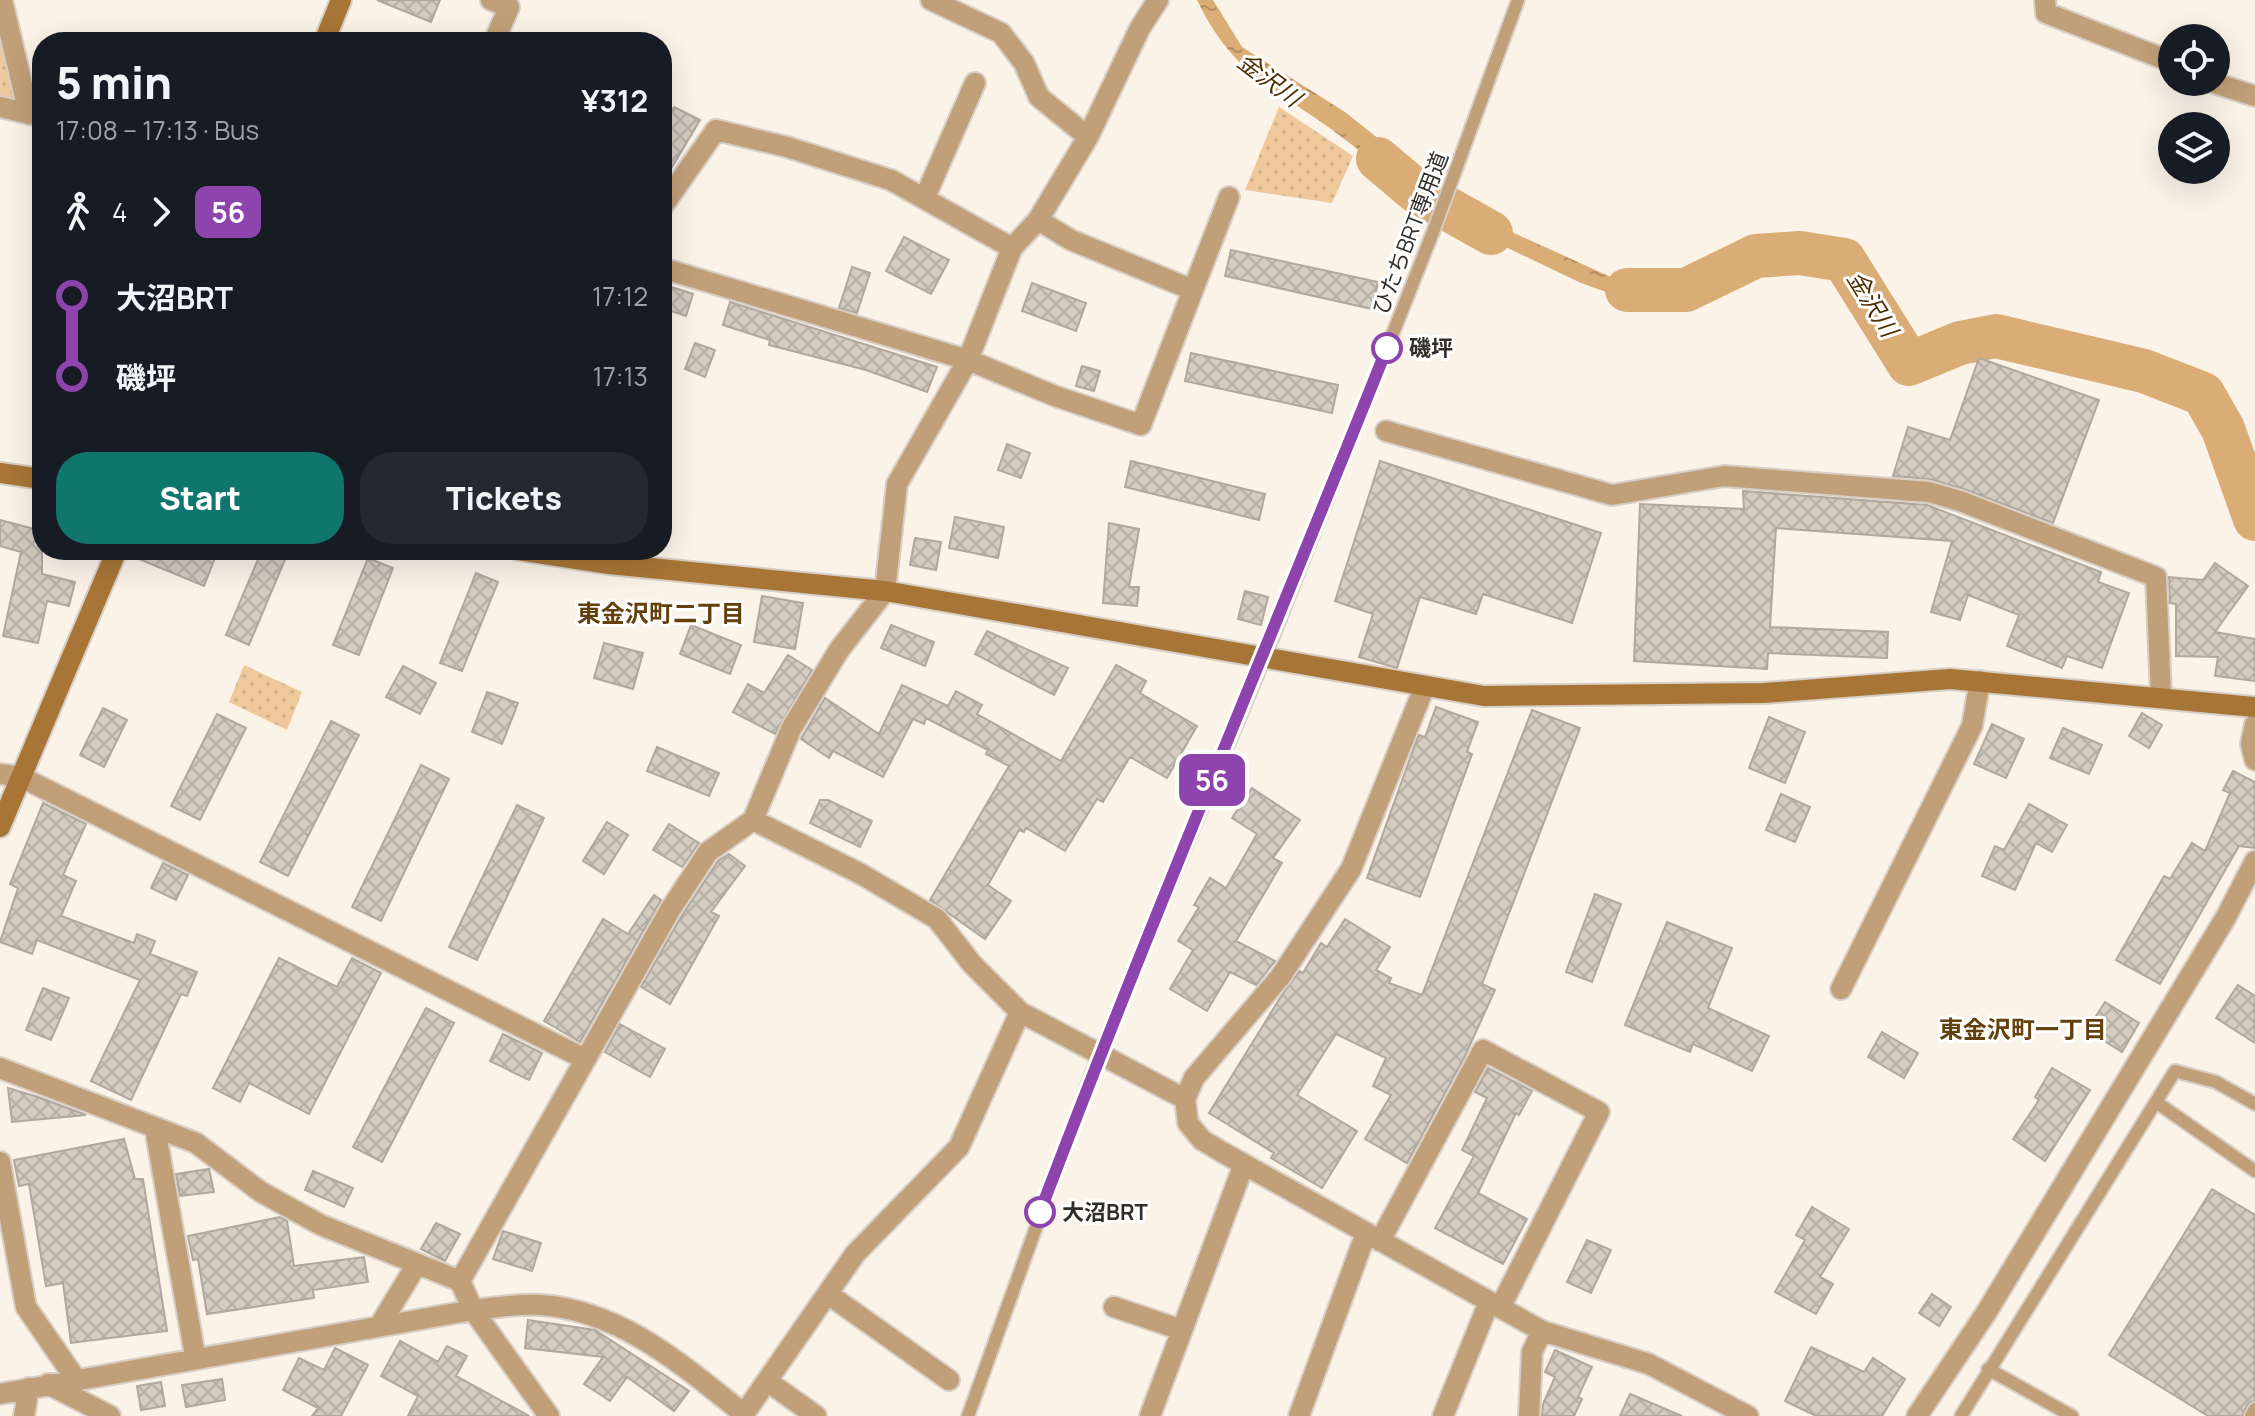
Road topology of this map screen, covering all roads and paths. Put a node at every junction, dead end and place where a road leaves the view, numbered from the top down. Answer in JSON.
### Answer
{"nodes":[{"id":1,"x":2,"y":0,"type":"edge"},
{"id":2,"x":341,"y":0,"type":"edge"},
{"id":3,"x":491,"y":0,"type":"edge"},
{"id":4,"x":931,"y":0,"type":"edge"},
{"id":5,"x":1158,"y":0,"type":"edge"},
{"id":6,"x":1518,"y":0,"type":"edge"},
{"id":7,"x":2045,"y":0,"type":"edge"},
{"id":8,"x":328,"y":32,"type":"edge"},
{"id":9,"x":498,"y":32,"type":"edge"},
{"id":10,"x":2158,"y":57,"type":"edge"},
{"id":11,"x":975,"y":83,"type":"dead end"},
{"id":12,"x":2230,"y":88,"type":"edge"},
{"id":13,"x":2255,"y":96,"type":"edge"},
{"id":14,"x":32,"y":101,"type":"edge"},
{"id":15,"x":0,"y":107,"type":"edge"},
{"id":16,"x":32,"y":114,"type":"edge"},
{"id":17,"x":1088,"y":137,"type":"junction"},
{"id":18,"x":672,"y":193,"type":"edge"},
{"id":19,"x":925,"y":197,"type":"junction"},
{"id":20,"x":1229,"y":197,"type":"dead end"},
{"id":21,"x":1038,"y":220,"type":"junction"},
{"id":22,"x":1012,"y":248,"type":"junction"},
{"id":23,"x":672,"y":271,"type":"edge"},
{"id":24,"x":1193,"y":290,"type":"junction"},
{"id":25,"x":968,"y":360,"type":"junction"},
{"id":26,"x":1386,"y":431,"type":"dead end"},
{"id":27,"x":0,"y":473,"type":"edge"},
{"id":28,"x":32,"y":478,"type":"edge"},
{"id":29,"x":113,"y":560,"type":"edge"},
{"id":30,"x":583,"y":560,"type":"edge"},
{"id":31,"x":885,"y":591,"type":"junction"},
{"id":32,"x":1263,"y":659,"type":"junction"},
{"id":33,"x":1980,"y":681,"type":"junction"},
{"id":34,"x":1424,"y":688,"type":"junction"},
{"id":35,"x":2161,"y":696,"type":"junction"},
{"id":36,"x":2255,"y":707,"type":"edge"},
{"id":37,"x":2255,"y":724,"type":"edge"},
{"id":38,"x":2255,"y":760,"type":"edge"},
{"id":39,"x":0,"y":774,"type":"edge"},
{"id":40,"x":21,"y":777,"type":"junction"},
{"id":41,"x":753,"y":820,"type":"junction"},
{"id":42,"x":0,"y":827,"type":"edge"},
{"id":43,"x":2255,"y":861,"type":"edge"},
{"id":44,"x":1841,"y":989,"type":"dead end"},
{"id":45,"x":1020,"y":1012,"type":"junction"},
{"id":46,"x":1099,"y":1055,"type":"junction"},
{"id":47,"x":585,"y":1059,"type":"junction"},
{"id":48,"x":0,"y":1068,"type":"edge"},
{"id":49,"x":1185,"y":1099,"type":"junction"},
{"id":50,"x":2156,"y":1102,"type":"junction"},
{"id":51,"x":2255,"y":1104,"type":"edge"},
{"id":52,"x":155,"y":1128,"type":"junction"},
{"id":53,"x":0,"y":1162,"type":"edge"},
{"id":54,"x":1244,"y":1164,"type":"junction"},
{"id":55,"x":2255,"y":1171,"type":"edge"},
{"id":56,"x":1373,"y":1237,"type":"junction"},
{"id":57,"x":417,"y":1264,"type":"junction"},
{"id":58,"x":460,"y":1281,"type":"junction"},
{"id":59,"x":828,"y":1294,"type":"junction"},
{"id":60,"x":1494,"y":1305,"type":"junction"},
{"id":61,"x":1114,"y":1307,"type":"dead end"},
{"id":62,"x":473,"y":1310,"type":"junction"},
{"id":63,"x":380,"y":1325,"type":"junction"},
{"id":64,"x":1182,"y":1330,"type":"junction"},
{"id":65,"x":1542,"y":1331,"type":"junction"},
{"id":66,"x":195,"y":1356,"type":"junction"},
{"id":67,"x":1988,"y":1369,"type":"junction"},
{"id":68,"x":75,"y":1378,"type":"junction"},
{"id":69,"x":949,"y":1380,"type":"dead end"},
{"id":70,"x":767,"y":1381,"type":"junction"},
{"id":71,"x":39,"y":1386,"type":"junction"},
{"id":72,"x":0,"y":1394,"type":"edge"},
{"id":73,"x":2255,"y":1409,"type":"edge"},
{"id":74,"x":744,"y":1415,"type":"edge"},
{"id":75,"x":24,"y":1416,"type":"edge"},
{"id":76,"x":110,"y":1416,"type":"edge"},
{"id":77,"x":549,"y":1416,"type":"edge"},
{"id":78,"x":816,"y":1416,"type":"edge"},
{"id":79,"x":968,"y":1416,"type":"edge"},
{"id":80,"x":1150,"y":1416,"type":"edge"},
{"id":81,"x":1299,"y":1416,"type":"edge"},
{"id":82,"x":1443,"y":1416,"type":"edge"},
{"id":83,"x":1529,"y":1416,"type":"edge"},
{"id":84,"x":1748,"y":1416,"type":"edge"},
{"id":85,"x":1917,"y":1416,"type":"edge"},
{"id":86,"x":1961,"y":1416,"type":"edge"},
{"id":87,"x":2072,"y":1416,"type":"edge"},
{"id":88,"x":2251,"y":1416,"type":"edge"}],
"edges":[{"from":1,"to":14,"type":"street"},
{"from":2,"to":8,"type":"street"},
{"from":3,"to":9,"type":"street"},
{"from":4,"to":17,"type":"street"},
{"from":5,"to":17,"type":"street"},
{"from":6,"to":32,"type":"lane","name":"ひたちBRT専用道"},
{"from":7,"to":10,"type":"street"},
{"from":11,"to":19,"type":"street"},
{"from":12,"to":13,"type":"street"},
{"from":15,"to":16,"type":"street"},
{"from":17,"to":21,"type":"street"},
{"from":18,"to":19,"type":"street"},
{"from":19,"to":22,"type":"street"},
{"from":20,"to":24,"type":"street"},
{"from":21,"to":22,"type":"street"},
{"from":21,"to":24,"type":"street"},
{"from":22,"to":25,"type":"street"},
{"from":23,"to":25,"type":"street"},
{"from":24,"to":25,"type":"street"},
{"from":25,"to":31,"type":"street"},
{"from":26,"to":35,"type":"street"},
{"from":27,"to":28,"type":"street"},
{"from":29,"to":40,"type":"street"},
{"from":30,"to":31,"type":"street"},
{"from":31,"to":32,"type":"street"},
{"from":31,"to":41,"type":"street"},
{"from":32,"to":34,"type":"street"},
{"from":32,"to":46,"type":"lane","name":"ひたちBRT専用道"},
{"from":33,"to":34,"type":"street"},
{"from":33,"to":35,"type":"street"},
{"from":33,"to":44,"type":"street"},
{"from":34,"to":49,"type":"street"},
{"from":35,"to":36,"type":"street"},
{"from":37,"to":38,"type":"street"},
{"from":39,"to":40,"type":"street"},
{"from":40,"to":42,"type":"street"},
{"from":40,"to":47,"type":"street"},
{"from":41,"to":45,"type":"street"},
{"from":41,"to":47,"type":"street"},
{"from":43,"to":85,"type":"street"},
{"from":45,"to":46,"type":"street"},
{"from":45,"to":59,"type":"street"},
{"from":46,"to":49,"type":"street"},
{"from":46,"to":79,"type":"lane","name":"ひたちBRT専用道"},
{"from":47,"to":58,"type":"street"},
{"from":48,"to":52,"type":"street"},
{"from":49,"to":54,"type":"street"},
{"from":50,"to":51,"type":"lane"},
{"from":50,"to":55,"type":"lane"},
{"from":50,"to":67,"type":"lane"},
{"from":52,"to":57,"type":"street"},
{"from":52,"to":66,"type":"street"},
{"from":53,"to":68,"type":"street"},
{"from":54,"to":56,"type":"street"},
{"from":54,"to":64,"type":"street"},
{"from":56,"to":60,"type":"street"},
{"from":56,"to":60,"type":"street"},
{"from":56,"to":81,"type":"street"},
{"from":57,"to":58,"type":"street"},
{"from":57,"to":63,"type":"street"},
{"from":58,"to":62,"type":"street"},
{"from":59,"to":69,"type":"street"},
{"from":59,"to":70,"type":"street"},
{"from":60,"to":65,"type":"street"},
{"from":60,"to":82,"type":"street"},
{"from":61,"to":64,"type":"street"},
{"from":62,"to":63,"type":"street"},
{"from":62,"to":74,"type":"street"},
{"from":62,"to":77,"type":"street"},
{"from":63,"to":66,"type":"street"},
{"from":64,"to":80,"type":"street"},
{"from":65,"to":83,"type":"street"},
{"from":65,"to":84,"type":"street"},
{"from":66,"to":68,"type":"street"},
{"from":67,"to":86,"type":"lane"},
{"from":67,"to":87,"type":"lane"},
{"from":68,"to":71,"type":"street"},
{"from":70,"to":74,"type":"street"},
{"from":70,"to":78,"type":"street"},
{"from":71,"to":72,"type":"street"},
{"from":71,"to":75,"type":"street"},
{"from":71,"to":76,"type":"street"},
{"from":73,"to":88,"type":"lane"}]}
